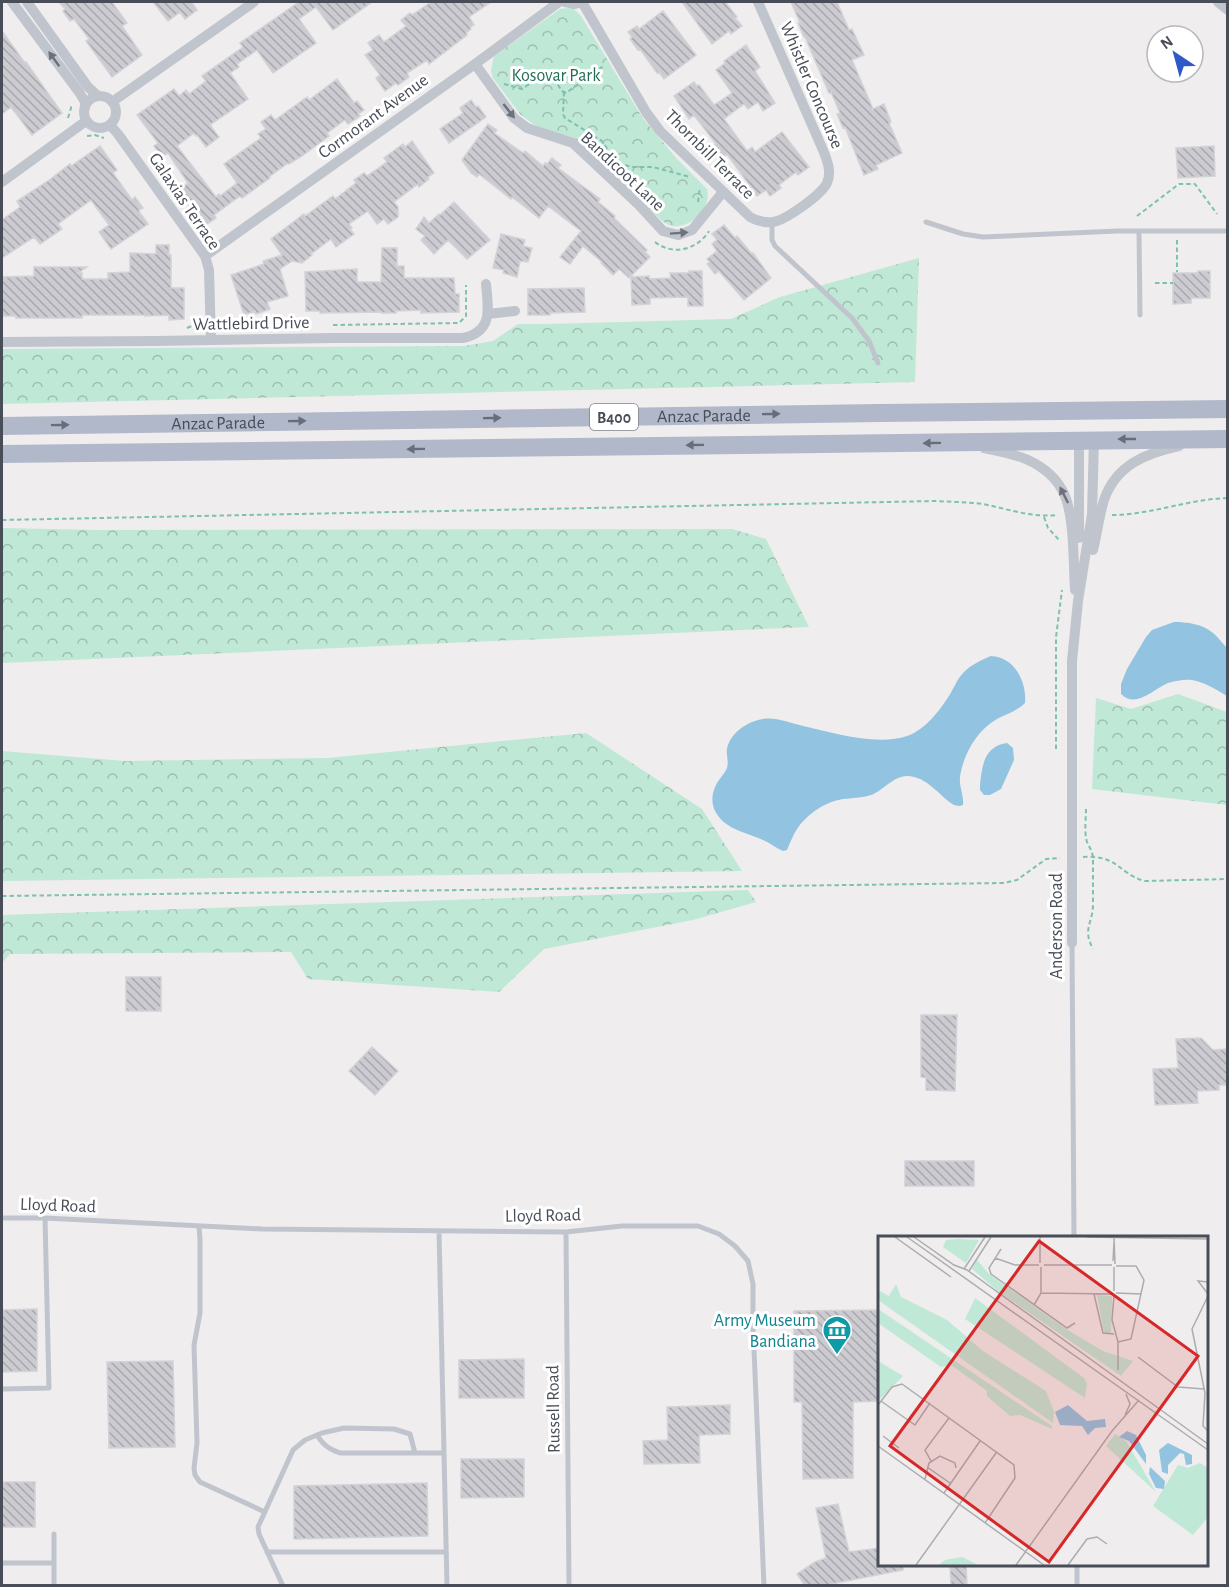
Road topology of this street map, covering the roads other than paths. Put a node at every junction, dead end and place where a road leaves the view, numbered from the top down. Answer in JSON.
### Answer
{"nodes":[{"id":1,"x":12,"y":2,"type":"edge"},
{"id":2,"x":27,"y":2,"type":"edge"},
{"id":3,"x":254,"y":2,"type":"edge"},
{"id":4,"x":559,"y":2,"type":"edge"},
{"id":5,"x":565,"y":2,"type":"edge"},
{"id":6,"x":582,"y":2,"type":"edge"},
{"id":7,"x":759,"y":2,"type":"edge"},
{"id":8,"x":1218,"y":2,"type":"edge"},
{"id":9,"x":1227,"y":10,"type":"edge"},
{"id":10,"x":475,"y":64,"type":"junction"},
{"id":11,"x":98,"y":96,"type":"junction"},
{"id":12,"x":112,"y":102,"type":"junction"},
{"id":13,"x":84,"y":108,"type":"junction"},
{"id":14,"x":86,"y":121,"type":"junction"},
{"id":15,"x":110,"y":124,"type":"junction"},
{"id":16,"x":2,"y":182,"type":"edge"},
{"id":17,"x":723,"y":192,"type":"junction"},
{"id":18,"x":772,"y":222,"type":"junction"},
{"id":19,"x":926,"y":222,"type":"dead end"},
{"id":20,"x":1139,"y":231,"type":"junction"},
{"id":21,"x":1227,"y":231,"type":"edge"},
{"id":22,"x":206,"y":256,"type":"junction"},
{"id":23,"x":486,"y":284,"type":"dead end"},
{"id":24,"x":515,"y":310,"type":"dead end"},
{"id":25,"x":488,"y":314,"type":"junction"},
{"id":26,"x":1140,"y":315,"type":"dead end"},
{"id":27,"x":211,"y":340,"type":"junction"},
{"id":28,"x":2,"y":342,"type":"edge"},
{"id":29,"x":878,"y":363,"type":"dead end"},
{"id":30,"x":1227,"y":409,"type":"edge"},
{"id":31,"x":1086,"y":411,"type":"junction"},
{"id":32,"x":2,"y":426,"type":"edge"},
{"id":33,"x":1208,"y":439,"type":"junction"},
{"id":34,"x":1227,"y":439,"type":"edge"},
{"id":35,"x":1086,"y":440,"type":"junction"},
{"id":36,"x":958,"y":442,"type":"junction"},
{"id":37,"x":2,"y":454,"type":"edge"},
{"id":38,"x":1077,"y":615,"type":"junction"},
{"id":39,"x":1072,"y":943,"type":"joint"},
{"id":40,"x":2,"y":1218,"type":"edge"},
{"id":41,"x":45,"y":1218,"type":"junction"},
{"id":42,"x":199,"y":1226,"type":"junction"},
{"id":43,"x":440,"y":1230,"type":"junction"},
{"id":44,"x":566,"y":1232,"type":"junction"},
{"id":45,"x":1074,"y":1236,"type":"edge"},
{"id":46,"x":2,"y":1389,"type":"edge"},
{"id":47,"x":317,"y":1435,"type":"junction"},
{"id":48,"x":415,"y":1453,"type":"junction"},
{"id":49,"x":444,"y":1453,"type":"junction"},
{"id":50,"x":265,"y":1512,"type":"junction"},
{"id":51,"x":54,"y":1534,"type":"dead end"},
{"id":52,"x":267,"y":1552,"type":"junction"},
{"id":53,"x":446,"y":1552,"type":"junction"},
{"id":54,"x":2,"y":1563,"type":"edge"},
{"id":55,"x":54,"y":1563,"type":"junction"},
{"id":56,"x":1077,"y":1566,"type":"edge"},
{"id":57,"x":54,"y":1586,"type":"edge"},
{"id":58,"x":283,"y":1586,"type":"edge"},
{"id":59,"x":447,"y":1586,"type":"edge"},
{"id":60,"x":569,"y":1586,"type":"edge"},
{"id":61,"x":764,"y":1586,"type":"edge"},
{"id":62,"x":1077,"y":1586,"type":"edge"}],
"edges":[{"from":13,"to":1,"type":"street","one_way":true},
{"from":2,"to":11,"type":"street"},
{"from":3,"to":12,"type":"street"},
{"from":4,"to":10,"type":"street","name":"Cormorant Avenue"},
{"from":5,"to":6,"type":"street"},
{"from":6,"to":17,"type":"street","name":"Thornbill Terrace"},
{"from":7,"to":18,"type":"street","name":"Whistler Concourse"},
{"from":8,"to":9,"type":"street"},
{"from":10,"to":17,"type":"street","name":"Bandicoot Lane","one_way":true},
{"from":10,"to":22,"type":"street","name":"Cormorant Avenue"},
{"from":11,"to":12,"type":"street"},
{"from":11,"to":13,"type":"street"},
{"from":12,"to":15,"type":"street"},
{"from":13,"to":14,"type":"street"},
{"from":14,"to":15,"type":"street"},
{"from":14,"to":16,"type":"street"},
{"from":15,"to":22,"type":"street","name":"Galaxias Terrace"},
{"from":17,"to":18,"type":"street","name":"Thornbill Terrace"},
{"from":18,"to":29,"type":"lane"},
{"from":19,"to":20,"type":"lane"},
{"from":20,"to":21,"type":"lane"},
{"from":20,"to":26,"type":"lane"},
{"from":22,"to":27,"type":"street","name":"Galaxias Terrace"},
{"from":23,"to":25,"type":"street"},
{"from":24,"to":25,"type":"street"},
{"from":25,"to":27,"type":"street","name":"Wattlebird Drive"},
{"from":27,"to":28,"type":"street","name":"Wattlebird Drive"},
{"from":30,"to":31,"type":"main road","name":"Anzac Parade","number":"B400"},
{"from":32,"to":31,"type":"main road","name":"Anzac Parade","number":"B400","one_way":true},
{"from":31,"to":35,"type":"main road"},
{"from":33,"to":34,"type":"main road","name":"Anzac Parade","number":"B400"},
{"from":33,"to":35,"type":"main road","name":"Anzac Parade","number":"B400","one_way":true},
{"from":33,"to":38,"type":"street","name":"Anderson Road"},
{"from":35,"to":36,"type":"main road","name":"Anzac Parade","number":"B400"},
{"from":35,"to":38,"type":"street","name":"Anderson Road"},
{"from":36,"to":37,"type":"main road","name":"Anzac Parade","number":"B400","one_way":true},
{"from":38,"to":36,"type":"street","name":"Anderson Road","one_way":true},
{"from":38,"to":39,"type":"street","name":"Anderson Road"},
{"from":39,"to":45,"type":"lane","name":"Anderson Road"},
{"from":40,"to":41,"type":"lane","name":"Lloyd Road"},
{"from":41,"to":42,"type":"lane","name":"Lloyd Road"},
{"from":41,"to":46,"type":"lane"},
{"from":42,"to":43,"type":"lane","name":"Lloyd Road"},
{"from":42,"to":50,"type":"lane"},
{"from":43,"to":44,"type":"lane","name":"Lloyd Road"},
{"from":43,"to":49,"type":"lane"},
{"from":44,"to":60,"type":"lane","name":"Russell Road"},
{"from":44,"to":61,"type":"lane","name":"Lloyd Road"},
{"from":47,"to":48,"type":"lane"},
{"from":47,"to":48,"type":"lane"},
{"from":47,"to":50,"type":"lane"},
{"from":48,"to":49,"type":"lane"},
{"from":49,"to":53,"type":"lane"},
{"from":50,"to":52,"type":"lane"},
{"from":51,"to":55,"type":"lane"},
{"from":52,"to":53,"type":"lane"},
{"from":52,"to":58,"type":"lane"},
{"from":53,"to":59,"type":"lane"},
{"from":54,"to":55,"type":"lane"},
{"from":55,"to":57,"type":"lane"},
{"from":56,"to":62,"type":"lane"}]}
